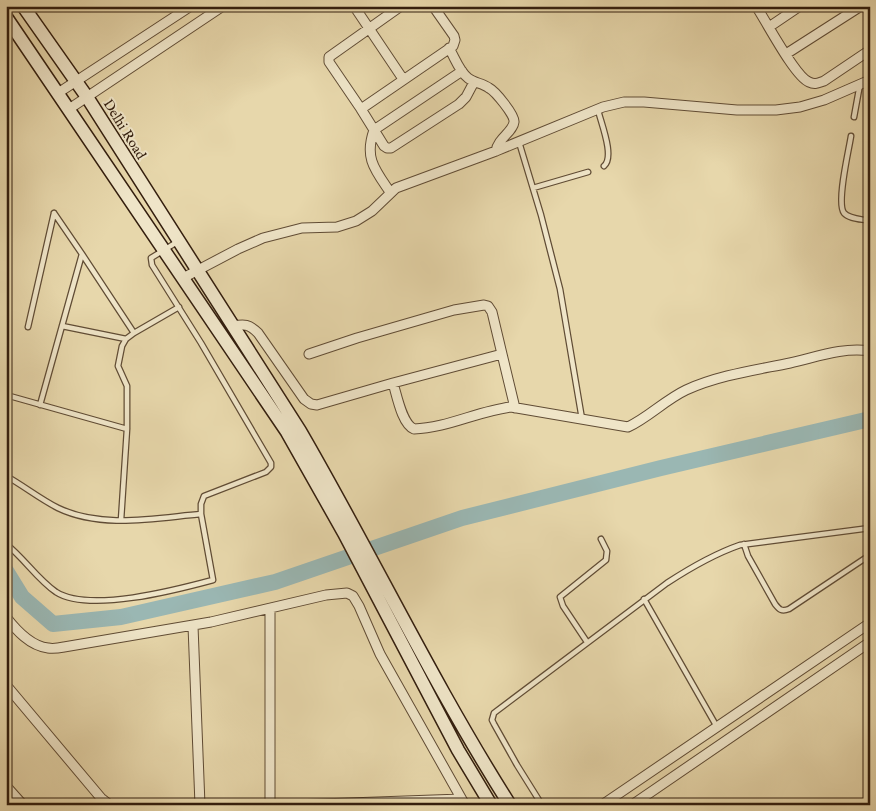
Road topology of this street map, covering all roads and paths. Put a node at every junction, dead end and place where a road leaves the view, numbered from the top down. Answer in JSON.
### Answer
{"nodes":[{"id":1,"x":23,"y":6,"type":"edge"},
{"id":2,"x":191,"y":6,"type":"edge"},
{"id":3,"x":223,"y":6,"type":"edge"},
{"id":4,"x":354,"y":6,"type":"edge"},
{"id":5,"x":401,"y":6,"type":"edge"},
{"id":6,"x":433,"y":6,"type":"edge"},
{"id":7,"x":756,"y":6,"type":"edge"},
{"id":8,"x":800,"y":6,"type":"edge"},
{"id":9,"x":861,"y":6,"type":"edge"},
{"id":10,"x":866,"y":6,"type":"edge"},
{"id":11,"x":870,"y":13,"type":"edge"},
{"id":12,"x":7,"y":19,"type":"edge"},
{"id":13,"x":769,"y":27,"type":"junction"},
{"id":14,"x":368,"y":29,"type":"junction"},
{"id":15,"x":449,"y":48,"type":"junction"},
{"id":16,"x":870,"y":50,"type":"edge"},
{"id":17,"x":786,"y":54,"type":"junction"},
{"id":18,"x":462,"y":71,"type":"junction"},
{"id":19,"x":403,"y":79,"type":"junction"},
{"id":20,"x":870,"y":80,"type":"edge"},
{"id":21,"x":76,"y":81,"type":"junction"},
{"id":22,"x":474,"y":82,"type":"junction"},
{"id":23,"x":860,"y":84,"type":"junction"},
{"id":24,"x":58,"y":93,"type":"junction"},
{"id":25,"x":87,"y":97,"type":"junction"},
{"id":26,"x":69,"y":109,"type":"junction"},
{"id":27,"x":361,"y":110,"type":"junction"},
{"id":28,"x":598,"y":110,"type":"junction"},
{"id":29,"x":854,"y":117,"type":"dead end"},
{"id":30,"x":374,"y":130,"type":"junction"},
{"id":31,"x":851,"y":136,"type":"dead end"},
{"id":32,"x":519,"y":142,"type":"junction"},
{"id":33,"x":496,"y":151,"type":"junction"},
{"id":34,"x":604,"y":166,"type":"dead end"},
{"id":35,"x":588,"y":172,"type":"dead end"},
{"id":36,"x":533,"y":188,"type":"junction"},
{"id":37,"x":390,"y":192,"type":"junction"},
{"id":38,"x":870,"y":221,"type":"edge"},
{"id":39,"x":178,"y":242,"type":"junction"},
{"id":40,"x":164,"y":250,"type":"junction"},
{"id":41,"x":82,"y":254,"type":"junction"},
{"id":42,"x":196,"y":271,"type":"junction"},
{"id":43,"x":183,"y":278,"type":"junction"},
{"id":44,"x":179,"y":307,"type":"junction"},
{"id":45,"x":62,"y":326,"type":"junction"},
{"id":46,"x":232,"y":326,"type":"junction"},
{"id":47,"x":28,"y":327,"type":"dead end"},
{"id":48,"x":134,"y":334,"type":"junction"},
{"id":49,"x":126,"y":339,"type":"junction"},
{"id":50,"x":870,"y":351,"type":"edge"},
{"id":51,"x":309,"y":354,"type":"dead end"},
{"id":52,"x":502,"y":354,"type":"junction"},
{"id":53,"x":393,"y":383,"type":"junction"},
{"id":54,"x":6,"y":395,"type":"edge"},
{"id":55,"x":40,"y":405,"type":"junction"},
{"id":56,"x":515,"y":408,"type":"junction"},
{"id":57,"x":583,"y":420,"type":"junction"},
{"id":58,"x":127,"y":429,"type":"junction"},
{"id":59,"x":6,"y":476,"type":"edge"},
{"id":60,"x":201,"y":514,"type":"junction"},
{"id":61,"x":121,"y":520,"type":"junction"},
{"id":62,"x":870,"y":528,"type":"edge"},
{"id":63,"x":349,"y":531,"type":"junction"},
{"id":64,"x":601,"y":539,"type":"dead end"},
{"id":65,"x":6,"y":544,"type":"edge"},
{"id":66,"x":744,"y":544,"type":"junction"},
{"id":67,"x":870,"y":555,"type":"edge"},
{"id":68,"x":377,"y":584,"type":"junction"},
{"id":69,"x":644,"y":599,"type":"junction"},
{"id":70,"x":270,"y":610,"type":"junction"},
{"id":71,"x":7,"y":618,"type":"edge"},
{"id":72,"x":870,"y":623,"type":"edge"},
{"id":73,"x":193,"y":626,"type":"junction"},
{"id":74,"x":587,"y":642,"type":"junction"},
{"id":75,"x":870,"y":642,"type":"edge"},
{"id":76,"x":6,"y":685,"type":"edge"},
{"id":77,"x":717,"y":727,"type":"junction"},
{"id":78,"x":6,"y":786,"type":"edge"},
{"id":79,"x":463,"y":802,"type":"edge"},
{"id":80,"x":384,"y":804,"type":"edge"},
{"id":81,"x":23,"y":805,"type":"edge"},
{"id":82,"x":110,"y":805,"type":"edge"},
{"id":83,"x":200,"y":805,"type":"edge"},
{"id":84,"x":270,"y":805,"type":"edge"},
{"id":85,"x":293,"y":805,"type":"edge"},
{"id":86,"x":491,"y":805,"type":"edge"},
{"id":87,"x":510,"y":805,"type":"edge"},
{"id":88,"x":542,"y":805,"type":"edge"},
{"id":89,"x":602,"y":805,"type":"edge"},
{"id":90,"x":632,"y":805,"type":"edge"}],
"edges":[{"from":1,"to":21,"type":"main road","name":"Delhi Road"},
{"from":2,"to":21,"type":"street"},
{"from":3,"to":25,"type":"street"},
{"from":4,"to":14,"type":"street"},
{"from":5,"to":14,"type":"street"},
{"from":6,"to":15,"type":"street"},
{"from":7,"to":13,"type":"street"},
{"from":8,"to":13,"type":"street"},
{"from":9,"to":17,"type":"street"},
{"from":10,"to":11,"type":"street"},
{"from":12,"to":24,"type":"main road"},
{"from":13,"to":17,"type":"street"},
{"from":14,"to":19,"type":"street"},
{"from":14,"to":27,"type":"street"},
{"from":15,"to":18,"type":"street"},
{"from":15,"to":19,"type":"street"},
{"from":16,"to":17,"type":"street"},
{"from":18,"to":22,"type":"street"},
{"from":18,"to":30,"type":"street"},
{"from":19,"to":27,"type":"street"},
{"from":20,"to":23,"type":"street"},
{"from":21,"to":24,"type":"street"},
{"from":21,"to":25,"type":"main road","name":"Delhi Road"},
{"from":22,"to":30,"type":"street"},
{"from":22,"to":33,"type":"street"},
{"from":23,"to":28,"type":"street"},
{"from":23,"to":29,"type":"lane"},
{"from":24,"to":26,"type":"main road"},
{"from":25,"to":26,"type":"street"},
{"from":25,"to":39,"type":"main road","name":"Delhi Road"},
{"from":26,"to":40,"type":"main road"},
{"from":27,"to":30,"type":"street"},
{"from":28,"to":32,"type":"street"},
{"from":28,"to":34,"type":"lane"},
{"from":30,"to":37,"type":"street"},
{"from":31,"to":38,"type":"lane"},
{"from":32,"to":33,"type":"street"},
{"from":32,"to":36,"type":"lane"},
{"from":33,"to":37,"type":"street"},
{"from":35,"to":36,"type":"lane"},
{"from":36,"to":57,"type":"lane"},
{"from":37,"to":42,"type":"street"},
{"from":39,"to":40,"type":"lane"},
{"from":39,"to":42,"type":"main road","name":"Delhi Road"},
{"from":40,"to":43,"type":"main road"},
{"from":40,"to":44,"type":"lane"},
{"from":41,"to":45,"type":"lane"},
{"from":41,"to":47,"type":"lane"},
{"from":41,"to":48,"type":"lane"},
{"from":42,"to":43,"type":"street"},
{"from":42,"to":46,"type":"main road","name":"Delhi Road"},
{"from":43,"to":63,"type":"main road"},
{"from":44,"to":48,"type":"lane"},
{"from":44,"to":60,"type":"lane"},
{"from":45,"to":49,"type":"lane"},
{"from":45,"to":55,"type":"lane"},
{"from":46,"to":53,"type":"street"},
{"from":46,"to":63,"type":"main road","name":"Delhi Road"},
{"from":48,"to":49,"type":"lane"},
{"from":49,"to":58,"type":"lane"},
{"from":50,"to":57,"type":"street"},
{"from":51,"to":52,"type":"street"},
{"from":52,"to":53,"type":"street"},
{"from":52,"to":56,"type":"street"},
{"from":53,"to":56,"type":"street"},
{"from":54,"to":55,"type":"lane"},
{"from":55,"to":58,"type":"lane"},
{"from":56,"to":57,"type":"street"},
{"from":58,"to":61,"type":"lane"},
{"from":59,"to":61,"type":"lane"},
{"from":60,"to":61,"type":"lane"},
{"from":60,"to":65,"type":"lane"},
{"from":62,"to":66,"type":"lane"},
{"from":63,"to":68,"type":"main road"},
{"from":64,"to":74,"type":"lane"},
{"from":66,"to":67,"type":"lane"},
{"from":66,"to":69,"type":"lane"},
{"from":68,"to":86,"type":"main road"},
{"from":68,"to":87,"type":"main road"},
{"from":69,"to":74,"type":"lane"},
{"from":69,"to":77,"type":"lane"},
{"from":70,"to":73,"type":"street"},
{"from":70,"to":79,"type":"street"},
{"from":70,"to":84,"type":"street"},
{"from":71,"to":73,"type":"street"},
{"from":72,"to":77,"type":"street"},
{"from":73,"to":83,"type":"street"},
{"from":74,"to":88,"type":"lane"},
{"from":75,"to":90,"type":"street"},
{"from":76,"to":82,"type":"street"},
{"from":77,"to":89,"type":"street"},
{"from":78,"to":81,"type":"street"},
{"from":79,"to":80,"type":"street"},
{"from":80,"to":85,"type":"street"}]}
